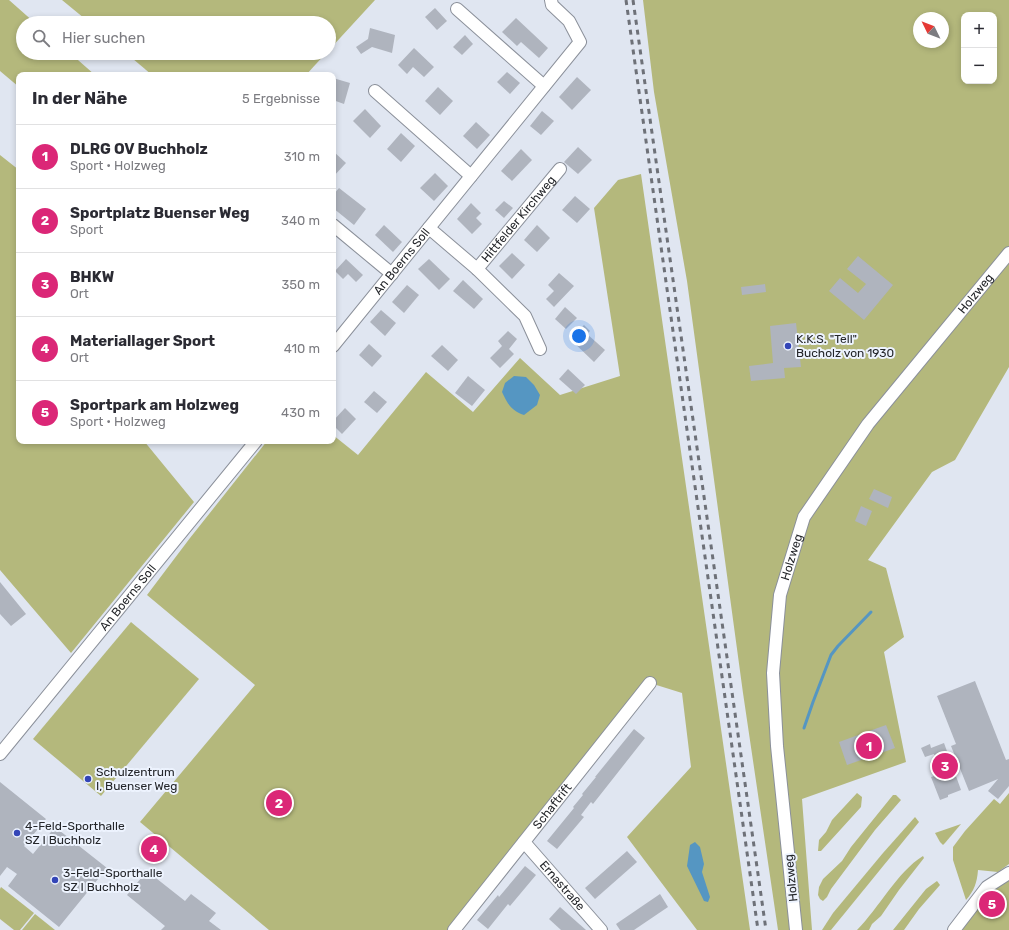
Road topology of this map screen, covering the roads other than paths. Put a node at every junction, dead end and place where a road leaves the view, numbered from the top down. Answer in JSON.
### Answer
{"nodes":[{"id":1,"x":551,"y":0,"type":"edge"},
{"id":2,"x":457,"y":9,"type":"dead end"},
{"id":3,"x":544,"y":86,"type":"junction"},
{"id":4,"x":375,"y":91,"type":"dead end"},
{"id":5,"x":560,"y":169,"type":"dead end"},
{"id":6,"x":471,"y":176,"type":"junction"},
{"id":7,"x":336,"y":227,"type":"edge"},
{"id":8,"x":429,"y":228,"type":"junction"},
{"id":9,"x":1009,"y":253,"type":"edge"},
{"id":10,"x":477,"y":269,"type":"junction"},
{"id":11,"x":392,"y":274,"type":"junction"},
{"id":12,"x":336,"y":342,"type":"edge"},
{"id":13,"x":540,"y":349,"type":"dead end"},
{"id":14,"x":254,"y":444,"type":"edge"},
{"id":15,"x":650,"y":683,"type":"dead end"},
{"id":16,"x":0,"y":754,"type":"edge"},
{"id":17,"x":524,"y":842,"type":"junction"},
{"id":18,"x":1009,"y":873,"type":"edge"},
{"id":19,"x":454,"y":930,"type":"edge"},
{"id":20,"x":601,"y":930,"type":"edge"},
{"id":21,"x":796,"y":930,"type":"edge"},
{"id":22,"x":954,"y":930,"type":"edge"}],
"edges":[{"from":1,"to":3,"type":"street","name":"An Boerns Soll"},
{"from":2,"to":3,"type":"street"},
{"from":3,"to":6,"type":"street","name":"An Boerns Soll"},
{"from":4,"to":6,"type":"street"},
{"from":5,"to":10,"type":"street","name":"Hittfelder Kirchweg"},
{"from":6,"to":8,"type":"street","name":"An Boerns Soll"},
{"from":7,"to":11,"type":"street"},
{"from":8,"to":10,"type":"street","name":"Hittfelder Kirchweg"},
{"from":8,"to":11,"type":"street","name":"An Boerns Soll"},
{"from":9,"to":21,"type":"street","name":"Holzweg"},
{"from":10,"to":13,"type":"street","name":"Hittfelder Kirchweg"},
{"from":11,"to":12,"type":"street","name":"An Boerns Soll"},
{"from":14,"to":16,"type":"street","name":"An Boerns Soll"},
{"from":15,"to":17,"type":"street","name":"Schaftrift"},
{"from":17,"to":19,"type":"street","name":"Schaftrift"},
{"from":17,"to":20,"type":"street","name":"Ernastraße"},
{"from":18,"to":22,"type":"street"}]}
